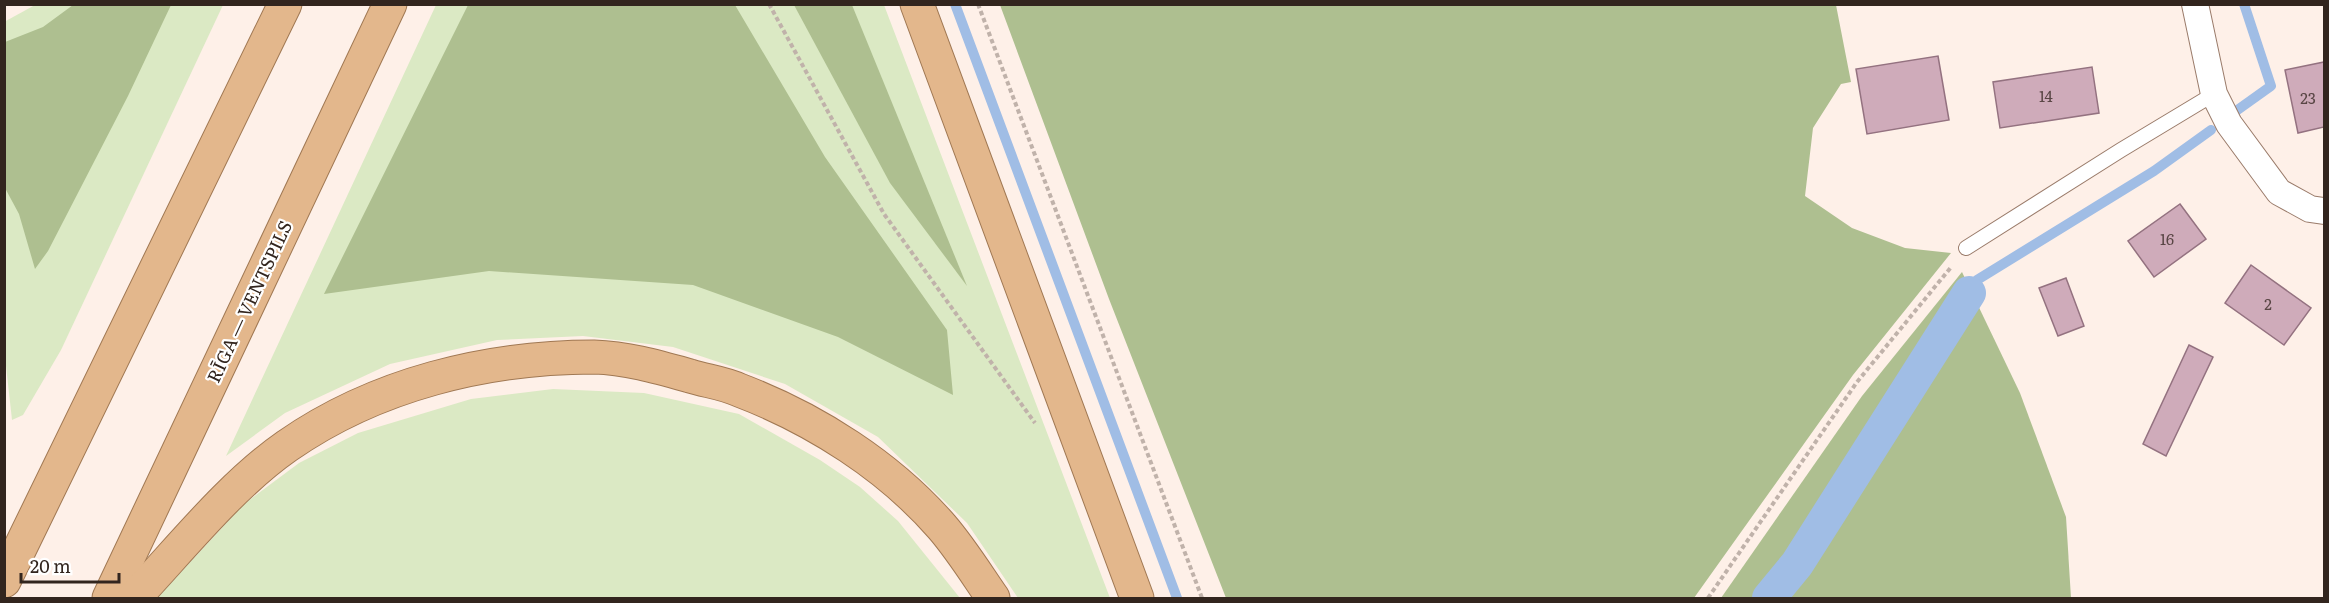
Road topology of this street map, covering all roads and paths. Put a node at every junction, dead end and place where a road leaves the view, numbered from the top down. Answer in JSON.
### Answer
{"nodes":[{"id":1,"x":285,"y":4,"type":"edge"},
{"id":2,"x":390,"y":4,"type":"edge"},
{"id":3,"x":769,"y":4,"type":"edge"},
{"id":4,"x":917,"y":4,"type":"edge"},
{"id":5,"x":978,"y":4,"type":"edge"},
{"id":6,"x":2195,"y":4,"type":"edge"},
{"id":7,"x":2214,"y":94,"type":"junction"},
{"id":8,"x":2325,"y":211,"type":"edge"},
{"id":9,"x":1966,"y":248,"type":"joint"},
{"id":10,"x":1040,"y":431,"type":"dead end"},
{"id":11,"x":4,"y":581,"type":"edge"},
{"id":12,"x":110,"y":598,"type":"edge"},
{"id":13,"x":134,"y":598,"type":"edge"},
{"id":14,"x":993,"y":598,"type":"edge"},
{"id":15,"x":1137,"y":598,"type":"edge"},
{"id":16,"x":1202,"y":598,"type":"edge"},
{"id":17,"x":1708,"y":598,"type":"edge"}],
"edges":[{"from":1,"to":11,"type":"highway"},
{"from":2,"to":12,"type":"highway","name":"RĪGA — VENTSPILS"},
{"from":3,"to":10,"type":"path"},
{"from":4,"to":15,"type":"highway"},
{"from":5,"to":16,"type":"path"},
{"from":6,"to":7,"type":"street"},
{"from":7,"to":8,"type":"street"},
{"from":7,"to":9,"type":"lane"},
{"from":9,"to":17,"type":"path"},
{"from":13,"to":14,"type":"highway"}]}
